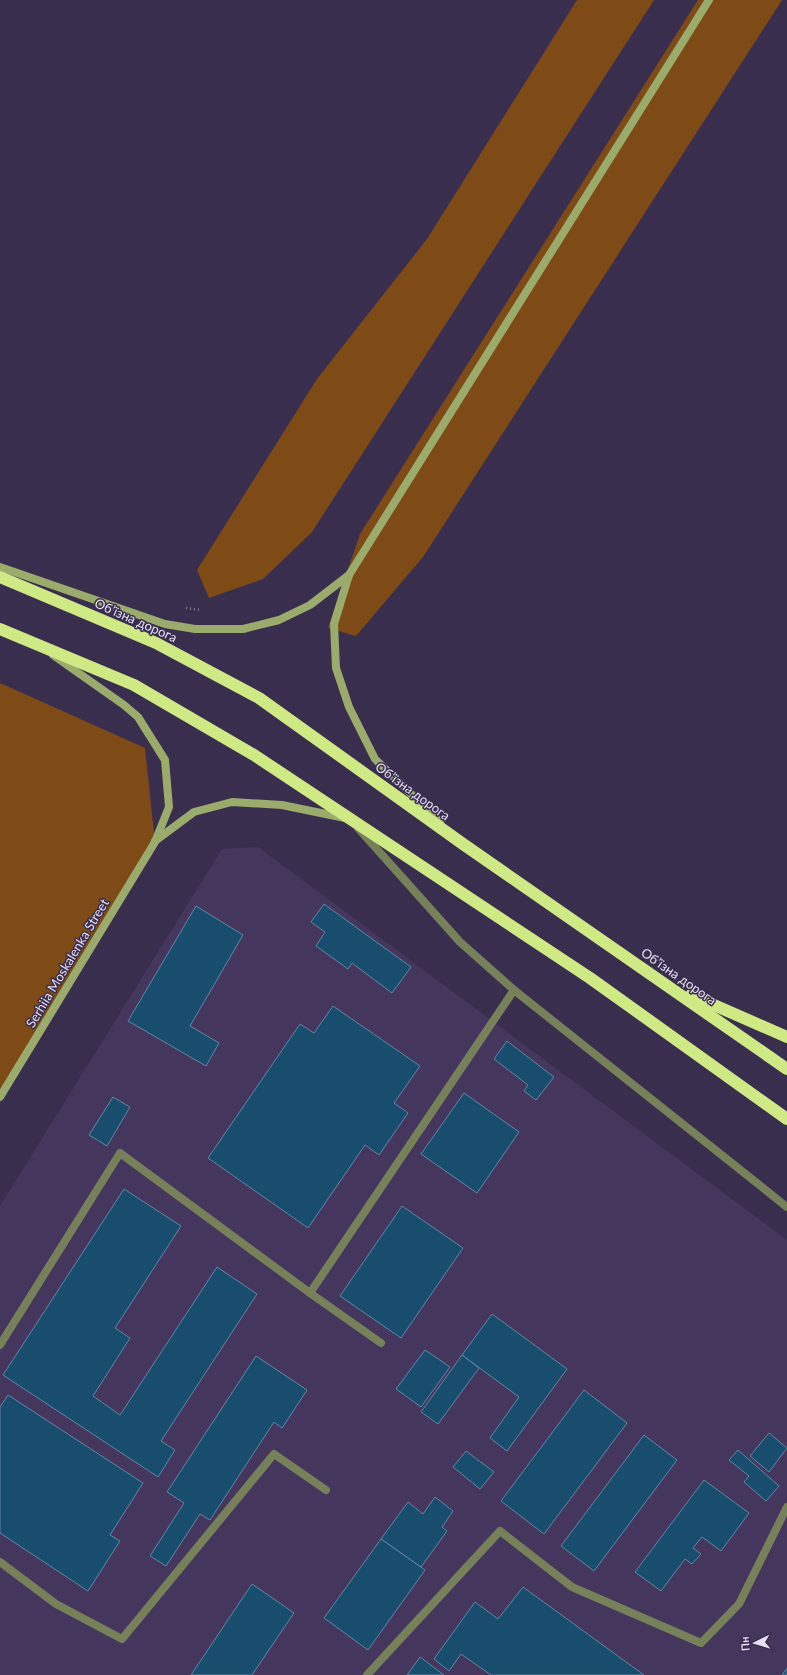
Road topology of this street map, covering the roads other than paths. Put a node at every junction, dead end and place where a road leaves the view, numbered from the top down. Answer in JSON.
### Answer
{"nodes":[{"id":1,"x":709,"y":0,"type":"edge"},
{"id":2,"x":0,"y":567,"type":"edge"},
{"id":3,"x":349,"y":575,"type":"junction"},
{"id":4,"x":0,"y":577,"type":"edge"},
{"id":5,"x":0,"y":629,"type":"edge"},
{"id":6,"x":36,"y":644,"type":"junction"},
{"id":7,"x":350,"y":819,"type":"junction"},
{"id":8,"x":154,"y":842,"type":"junction"},
{"id":9,"x":463,"y":844,"type":"junction"},
{"id":10,"x":666,"y":984,"type":"junction"},
{"id":11,"x":514,"y":990,"type":"junction"},
{"id":12,"x":787,"y":1037,"type":"edge"},
{"id":13,"x":787,"y":1069,"type":"edge"},
{"id":14,"x":0,"y":1097,"type":"edge"},
{"id":15,"x":787,"y":1119,"type":"edge"},
{"id":16,"x":787,"y":1207,"type":"edge"},
{"id":17,"x":310,"y":1293,"type":"junction"},
{"id":18,"x":381,"y":1343,"type":"dead end"},
{"id":19,"x":0,"y":1345,"type":"edge"},
{"id":20,"x":326,"y":1490,"type":"dead end"},
{"id":21,"x":787,"y":1507,"type":"edge"},
{"id":22,"x":0,"y":1562,"type":"edge"},
{"id":23,"x":367,"y":1675,"type":"edge"}],
"edges":[{"from":1,"to":3,"type":"main road"},
{"from":2,"to":3,"type":"main road"},
{"from":3,"to":9,"type":"main road"},
{"from":4,"to":9,"type":"highway","name":"Обʼїзна дорога"},
{"from":5,"to":6,"type":"highway"},
{"from":6,"to":7,"type":"highway"},
{"from":6,"to":8,"type":"main road"},
{"from":7,"to":8,"type":"main road"},
{"from":7,"to":11,"type":"lane"},
{"from":7,"to":15,"type":"highway"},
{"from":8,"to":14,"type":"main road","name":"Serhiia Moskalenka Street"},
{"from":9,"to":10,"type":"highway","name":"Обʼїзна дорога"},
{"from":10,"to":12,"type":"highway"},
{"from":10,"to":13,"type":"highway","name":"Обʼїзна дорога"},
{"from":11,"to":16,"type":"lane"},
{"from":11,"to":17,"type":"lane"},
{"from":17,"to":18,"type":"lane"},
{"from":17,"to":19,"type":"lane"},
{"from":20,"to":22,"type":"lane"},
{"from":21,"to":23,"type":"lane"}]}
